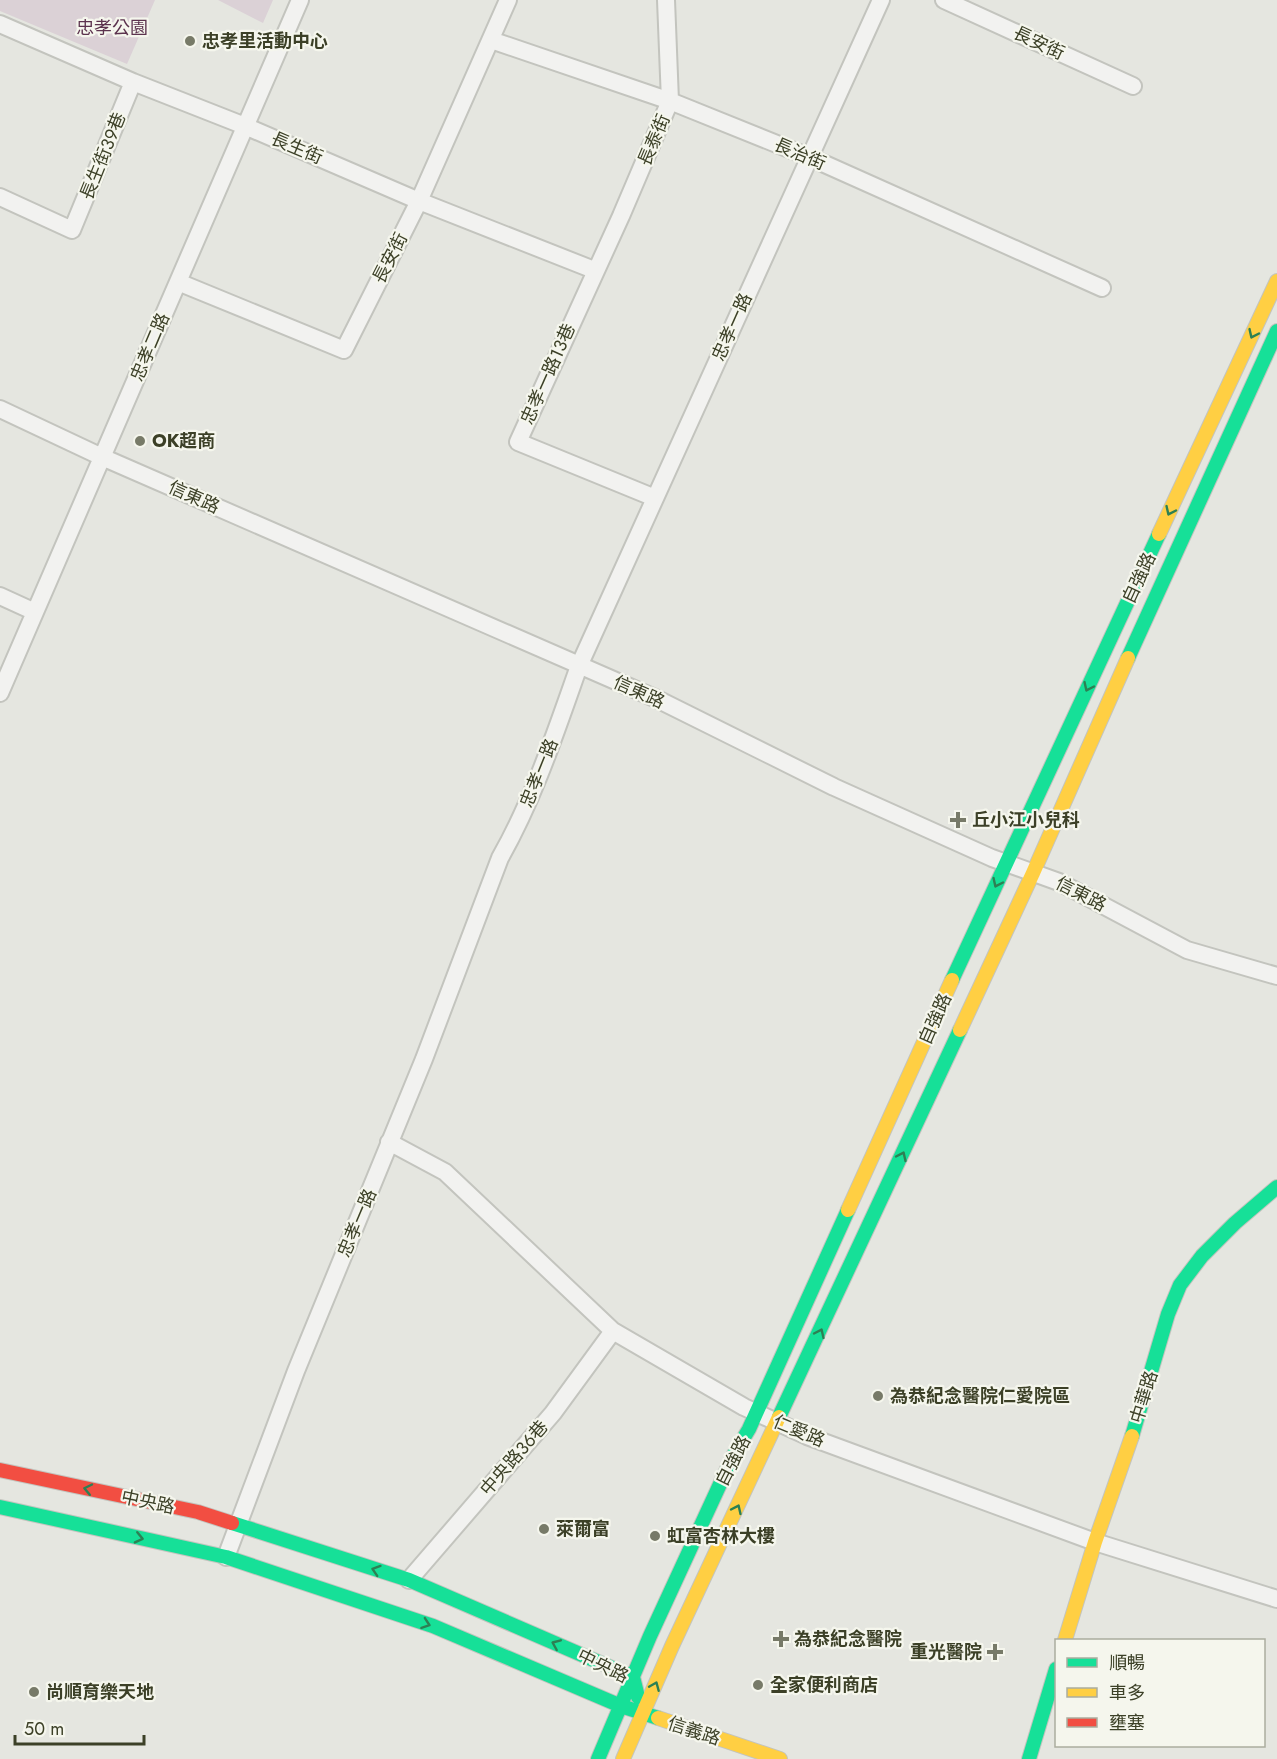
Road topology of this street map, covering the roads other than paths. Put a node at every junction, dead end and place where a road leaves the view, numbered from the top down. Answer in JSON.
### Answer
{"nodes":[{"id":1,"x":300,"y":0,"type":"edge"},
{"id":2,"x":508,"y":0,"type":"edge"},
{"id":3,"x":666,"y":0,"type":"edge"},
{"id":4,"x":881,"y":0,"type":"edge"},
{"id":5,"x":944,"y":0,"type":"edge"},
{"id":6,"x":0,"y":24,"type":"edge"},
{"id":7,"x":491,"y":40,"type":"junction"},
{"id":8,"x":133,"y":82,"type":"junction"},
{"id":9,"x":1133,"y":86,"type":"dead end"},
{"id":10,"x":670,"y":101,"type":"junction"},
{"id":11,"x":245,"y":126,"type":"junction"},
{"id":12,"x":809,"y":157,"type":"junction"},
{"id":13,"x":0,"y":197,"type":"edge"},
{"id":14,"x":419,"y":201,"type":"junction"},
{"id":15,"x":594,"y":270,"type":"junction"},
{"id":16,"x":1277,"y":281,"type":"edge"},
{"id":17,"x":178,"y":282,"type":"junction"},
{"id":18,"x":1102,"y":288,"type":"dead end"},
{"id":19,"x":1277,"y":331,"type":"edge"},
{"id":20,"x":0,"y":410,"type":"edge"},
{"id":21,"x":102,"y":457,"type":"junction"},
{"id":22,"x":655,"y":498,"type":"junction"},
{"id":23,"x":0,"y":596,"type":"edge"},
{"id":24,"x":35,"y":612,"type":"junction"},
{"id":25,"x":579,"y":666,"type":"junction"},
{"id":26,"x":0,"y":693,"type":"edge"},
{"id":27,"x":1006,"y":862,"type":"junction"},
{"id":28,"x":1033,"y":873,"type":"junction"},
{"id":29,"x":1277,"y":976,"type":"edge"},
{"id":30,"x":389,"y":1142,"type":"junction"},
{"id":31,"x":1277,"y":1187,"type":"edge"},
{"id":32,"x":613,"y":1331,"type":"junction"},
{"id":33,"x":755,"y":1412,"type":"junction"},
{"id":34,"x":778,"y":1422,"type":"junction"},
{"id":35,"x":0,"y":1470,"type":"edge"},
{"id":36,"x":0,"y":1507,"type":"edge"},
{"id":37,"x":237,"y":1525,"type":"junction"},
{"id":38,"x":1095,"y":1542,"type":"junction"},
{"id":39,"x":226,"y":1557,"type":"junction"},
{"id":40,"x":409,"y":1580,"type":"junction"},
{"id":41,"x":1277,"y":1599,"type":"edge"},
{"id":42,"x":1066,"y":1639,"type":"edge"},
{"id":43,"x":1055,"y":1672,"type":"edge"},
{"id":44,"x":633,"y":1677,"type":"junction"},
{"id":45,"x":621,"y":1706,"type":"junction"},
{"id":46,"x":643,"y":1713,"type":"junction"},
{"id":47,"x":598,"y":1759,"type":"edge"},
{"id":48,"x":623,"y":1759,"type":"edge"},
{"id":49,"x":780,"y":1759,"type":"edge"},
{"id":50,"x":1029,"y":1759,"type":"edge"}],
"edges":[{"from":1,"to":11,"type":"street","name":"忠孝二路"},
{"from":2,"to":7,"type":"street","name":"長安街"},
{"from":3,"to":10,"type":"street","name":"長泰街"},
{"from":4,"to":12,"type":"street","name":"忠孝一路"},
{"from":5,"to":9,"type":"street","name":"長安街"},
{"from":6,"to":8,"type":"street","name":"長生街"},
{"from":7,"to":10,"type":"street","name":"長治街"},
{"from":7,"to":14,"type":"street","name":"長安街"},
{"from":8,"to":11,"type":"street","name":"長生街"},
{"from":8,"to":13,"type":"street","name":"長生街39巷"},
{"from":10,"to":12,"type":"street","name":"長治街"},
{"from":10,"to":15,"type":"street","name":"長泰街"},
{"from":11,"to":14,"type":"street","name":"長生街"},
{"from":11,"to":17,"type":"street","name":"忠孝二路"},
{"from":12,"to":18,"type":"street","name":"長治街"},
{"from":12,"to":22,"type":"street","name":"忠孝一路"},
{"from":14,"to":15,"type":"street","name":"長生街"},
{"from":14,"to":17,"type":"street","name":"長安街"},
{"from":15,"to":22,"type":"street","name":"忠孝一路13巷"},
{"from":16,"to":27,"type":"main road","name":"自強路","one_way":true},
{"from":17,"to":21,"type":"street","name":"忠孝二路"},
{"from":19,"to":28,"type":"main road","name":"自強路"},
{"from":20,"to":21,"type":"street","name":"信東路"},
{"from":21,"to":24,"type":"street","name":"忠孝二路"},
{"from":21,"to":25,"type":"street","name":"信東路"},
{"from":22,"to":25,"type":"street","name":"忠孝一路"},
{"from":23,"to":24,"type":"street"},
{"from":24,"to":26,"type":"street","name":"忠孝二路"},
{"from":25,"to":27,"type":"street","name":"信東路"},
{"from":25,"to":30,"type":"street","name":"忠孝一路"},
{"from":27,"to":28,"type":"street","name":"信東路"},
{"from":27,"to":33,"type":"main road","name":"自強路","one_way":true},
{"from":28,"to":29,"type":"street","name":"信東路"},
{"from":34,"to":28,"type":"main road","name":"自強路","one_way":true},
{"from":30,"to":32,"type":"street","name":"仁愛路"},
{"from":30,"to":37,"type":"street","name":"忠孝一路"},
{"from":31,"to":38,"type":"main road","name":"中華路"},
{"from":32,"to":33,"type":"street","name":"仁愛路"},
{"from":32,"to":40,"type":"street","name":"中央路36巷"},
{"from":33,"to":34,"type":"street","name":"仁愛路"},
{"from":33,"to":44,"type":"main road","name":"自強路"},
{"from":34,"to":38,"type":"street","name":"仁愛路"},
{"from":46,"to":34,"type":"main road","name":"自強路","one_way":true},
{"from":37,"to":35,"type":"main road","name":"中央路","one_way":true},
{"from":36,"to":39,"type":"main road","name":"中央路","one_way":true},
{"from":37,"to":39,"type":"street","name":"忠孝一路"},
{"from":40,"to":37,"type":"main road","name":"中央路","one_way":true},
{"from":38,"to":41,"type":"street","name":"仁愛路"},
{"from":38,"to":42,"type":"main road","name":"中華路"},
{"from":39,"to":45,"type":"main road","name":"中央路","one_way":true},
{"from":44,"to":40,"type":"main road","name":"中央路","one_way":true},
{"from":43,"to":50,"type":"main road"},
{"from":44,"to":45,"type":"main road","name":"自強路"},
{"from":44,"to":46,"type":"main road","name":"中央路"},
{"from":45,"to":46,"type":"main road","name":"中央路"},
{"from":45,"to":47,"type":"main road","name":"自強路"},
{"from":46,"to":48,"type":"main road","name":"自強路"},
{"from":46,"to":49,"type":"main road","name":"信義路"}]}
